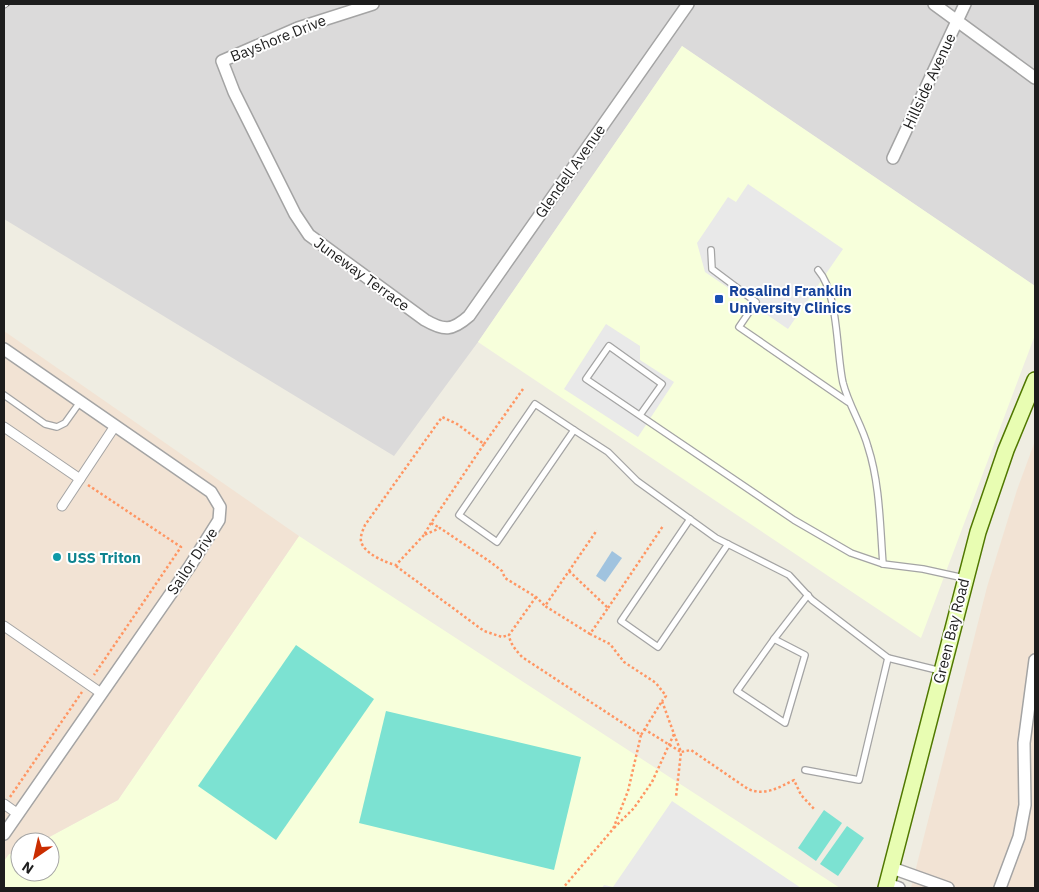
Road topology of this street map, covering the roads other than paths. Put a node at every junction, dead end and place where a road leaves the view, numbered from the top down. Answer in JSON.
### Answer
{"nodes":[{"id":1,"x":373,"y":4,"type":"edge"},
{"id":2,"x":688,"y":4,"type":"edge"},
{"id":3,"x":934,"y":4,"type":"edge"},
{"id":4,"x":965,"y":4,"type":"edge"},
{"id":5,"x":958,"y":20,"type":"junction"},
{"id":6,"x":1035,"y":78,"type":"edge"},
{"id":7,"x":250,"y":125,"type":"joint"},
{"id":8,"x":893,"y":158,"type":"dead end"},
{"id":9,"x":712,"y":250,"type":"dead end"},
{"id":10,"x":818,"y":270,"type":"dead end"},
{"id":11,"x":446,"y":328,"type":"joint"},
{"id":12,"x":4,"y":348,"type":"edge"},
{"id":13,"x":1035,"y":380,"type":"edge"},
{"id":14,"x":4,"y":395,"type":"edge"},
{"id":15,"x":80,"y":402,"type":"junction"},
{"id":16,"x":848,"y":402,"type":"junction"},
{"id":17,"x":640,"y":415,"type":"junction"},
{"id":18,"x":115,"y":426,"type":"junction"},
{"id":19,"x":4,"y":427,"type":"edge"},
{"id":20,"x":574,"y":430,"type":"junction"},
{"id":21,"x":80,"y":479,"type":"junction"},
{"id":22,"x":62,"y":506,"type":"dead end"},
{"id":23,"x":690,"y":519,"type":"junction"},
{"id":24,"x":728,"y":544,"type":"junction"},
{"id":25,"x":883,"y":564,"type":"junction"},
{"id":26,"x":964,"y":578,"type":"junction"},
{"id":27,"x":808,"y":596,"type":"junction"},
{"id":28,"x":4,"y":626,"type":"edge"},
{"id":29,"x":774,"y":639,"type":"junction"},
{"id":30,"x":888,"y":658,"type":"junction"},
{"id":31,"x":1035,"y":660,"type":"edge"},
{"id":32,"x":941,"y":671,"type":"junction"},
{"id":33,"x":102,"y":693,"type":"junction"},
{"id":34,"x":805,"y":770,"type":"dead end"},
{"id":35,"x":4,"y":805,"type":"edge"},
{"id":36,"x":18,"y":814,"type":"junction"},
{"id":37,"x":4,"y":834,"type":"edge"},
{"id":38,"x":892,"y":868,"type":"junction"},
{"id":39,"x":891,"y":887,"type":"edge"},
{"id":40,"x":948,"y":888,"type":"edge"},
{"id":41,"x":1000,"y":888,"type":"edge"}],
"edges":[{"from":1,"to":7,"type":"street","name":"Bayshore Drive"},
{"from":2,"to":11,"type":"street","name":"Glendell Avenue"},
{"from":3,"to":5,"type":"street"},
{"from":4,"to":5,"type":"street","name":"Hillside Avenue"},
{"from":5,"to":6,"type":"street"},
{"from":5,"to":8,"type":"street","name":"Hillside Avenue"},
{"from":7,"to":11,"type":"street","name":"Juneway Terrace"},
{"from":9,"to":16,"type":"lane"},
{"from":10,"to":16,"type":"lane"},
{"from":12,"to":15,"type":"street","name":"Sailor Drive"},
{"from":13,"to":26,"type":"main road","name":"Green Bay Road"},
{"from":14,"to":15,"type":"lane"},
{"from":15,"to":18,"type":"street","name":"Sailor Drive"},
{"from":16,"to":25,"type":"lane"},
{"from":17,"to":17,"type":"lane"},
{"from":17,"to":25,"type":"lane"},
{"from":18,"to":21,"type":"street"},
{"from":18,"to":33,"type":"street","name":"Sailor Drive"},
{"from":19,"to":21,"type":"street"},
{"from":20,"to":20,"type":"lane"},
{"from":20,"to":23,"type":"lane"},
{"from":21,"to":22,"type":"street"},
{"from":23,"to":24,"type":"lane"},
{"from":23,"to":24,"type":"lane"},
{"from":24,"to":27,"type":"lane"},
{"from":25,"to":26,"type":"lane"},
{"from":26,"to":32,"type":"main road","name":"Green Bay Road"},
{"from":27,"to":29,"type":"lane"},
{"from":27,"to":30,"type":"lane"},
{"from":28,"to":33,"type":"street"},
{"from":29,"to":29,"type":"lane"},
{"from":30,"to":32,"type":"lane"},
{"from":30,"to":34,"type":"lane"},
{"from":31,"to":41,"type":"street"},
{"from":32,"to":38,"type":"main road","name":"Green Bay Road"},
{"from":33,"to":36,"type":"street","name":"Sailor Drive"},
{"from":35,"to":36,"type":"street"},
{"from":36,"to":37,"type":"street","name":"Sailor Drive"},
{"from":38,"to":39,"type":"main road","name":"Green Bay Road"},
{"from":38,"to":40,"type":"street"}]}
